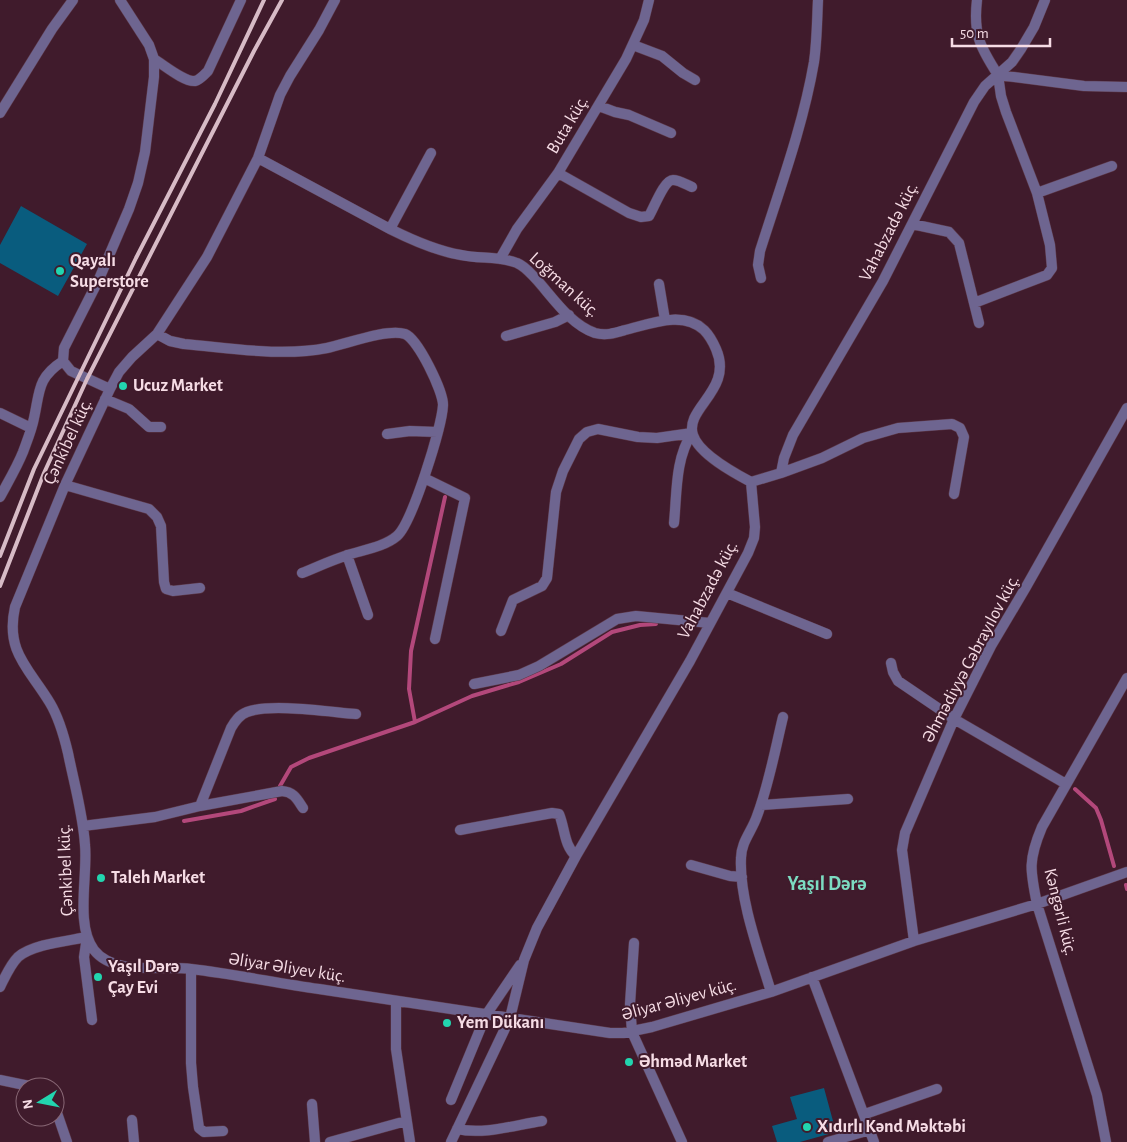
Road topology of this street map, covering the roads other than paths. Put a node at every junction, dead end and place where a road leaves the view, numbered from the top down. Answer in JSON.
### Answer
{"nodes":[{"id":1,"x":73,"y":0,"type":"edge"},
{"id":2,"x":120,"y":0,"type":"edge"},
{"id":3,"x":241,"y":0,"type":"edge"},
{"id":4,"x":335,"y":0,"type":"edge"},
{"id":5,"x":648,"y":0,"type":"edge"},
{"id":6,"x":818,"y":0,"type":"edge"},
{"id":7,"x":977,"y":0,"type":"edge"},
{"id":8,"x":1045,"y":0,"type":"edge"},
{"id":9,"x":633,"y":45,"type":"junction"},
{"id":10,"x":154,"y":59,"type":"junction"},
{"id":11,"x":998,"y":75,"type":"junction"},
{"id":12,"x":695,"y":80,"type":"dead end"},
{"id":13,"x":1127,"y":87,"type":"edge"},
{"id":14,"x":599,"y":106,"type":"junction"},
{"id":15,"x":0,"y":113,"type":"edge"},
{"id":16,"x":671,"y":133,"type":"dead end"},
{"id":17,"x":431,"y":153,"type":"dead end"},
{"id":18,"x":258,"y":158,"type":"junction"},
{"id":19,"x":1112,"y":166,"type":"dead end"},
{"id":20,"x":558,"y":173,"type":"junction"},
{"id":21,"x":692,"y":187,"type":"dead end"},
{"id":22,"x":1037,"y":193,"type":"junction"},
{"id":23,"x":912,"y":224,"type":"junction"},
{"id":24,"x":390,"y":229,"type":"junction"},
{"id":25,"x":500,"y":259,"type":"junction"},
{"id":26,"x":760,"y":278,"type":"dead end"},
{"id":27,"x":659,"y":284,"type":"dead end"},
{"id":28,"x":974,"y":302,"type":"junction"},
{"id":29,"x":569,"y":315,"type":"junction"},
{"id":30,"x":665,"y":320,"type":"junction"},
{"id":31,"x":979,"y":324,"type":"dead end"},
{"id":32,"x":157,"y":334,"type":"junction"},
{"id":33,"x":506,"y":336,"type":"dead end"},
{"id":34,"x":63,"y":362,"type":"junction"},
{"id":35,"x":107,"y":394,"type":"junction"},
{"id":36,"x":1127,"y":408,"type":"edge"},
{"id":37,"x":0,"y":413,"type":"edge"},
{"id":38,"x":161,"y":427,"type":"dead end"},
{"id":39,"x":31,"y":428,"type":"junction"},
{"id":40,"x":437,"y":432,"type":"junction"},
{"id":41,"x":692,"y":433,"type":"junction"},
{"id":42,"x":387,"y":434,"type":"dead end"},
{"id":43,"x":781,"y":473,"type":"junction"},
{"id":44,"x":424,"y":478,"type":"junction"},
{"id":45,"x":751,"y":482,"type":"junction"},
{"id":46,"x":65,"y":485,"type":"junction"},
{"id":47,"x":954,"y":494,"type":"dead end"},
{"id":48,"x":0,"y":497,"type":"edge"},
{"id":49,"x":674,"y":523,"type":"dead end"},
{"id":50,"x":348,"y":555,"type":"junction"},
{"id":51,"x":302,"y":573,"type":"dead end"},
{"id":52,"x":200,"y":588,"type":"dead end"},
{"id":53,"x":727,"y":593,"type":"junction"},
{"id":54,"x":368,"y":615,"type":"dead end"},
{"id":55,"x":710,"y":623,"type":"junction"},
{"id":56,"x":501,"y":632,"type":"dead end"},
{"id":57,"x":827,"y":634,"type":"dead end"},
{"id":58,"x":435,"y":639,"type":"dead end"},
{"id":59,"x":891,"y":662,"type":"dead end"},
{"id":60,"x":1127,"y":678,"type":"edge"},
{"id":61,"x":474,"y":684,"type":"dead end"},
{"id":62,"x":356,"y":714,"type":"dead end"},
{"id":63,"x":783,"y":717,"type":"dead end"},
{"id":64,"x":954,"y":719,"type":"junction"},
{"id":65,"x":1066,"y":784,"type":"junction"},
{"id":66,"x":848,"y":799,"type":"dead end"},
{"id":67,"x":761,"y":805,"type":"junction"},
{"id":68,"x":200,"y":806,"type":"junction"},
{"id":69,"x":303,"y":808,"type":"dead end"},
{"id":70,"x":83,"y":826,"type":"junction"},
{"id":71,"x":460,"y":830,"type":"dead end"},
{"id":72,"x":576,"y":856,"type":"junction"},
{"id":73,"x":691,"y":865,"type":"dead end"},
{"id":74,"x":1127,"y":872,"type":"edge"},
{"id":75,"x":742,"y":876,"type":"junction"},
{"id":76,"x":1038,"y":904,"type":"junction"},
{"id":77,"x":87,"y":937,"type":"junction"},
{"id":78,"x":914,"y":941,"type":"junction"},
{"id":79,"x":634,"y":943,"type":"dead end"},
{"id":80,"x":524,"y":960,"type":"junction"},
{"id":81,"x":191,"y":969,"type":"junction"},
{"id":82,"x":812,"y":977,"type":"junction"},
{"id":83,"x":0,"y":987,"type":"edge"},
{"id":84,"x":771,"y":992,"type":"junction"},
{"id":85,"x":396,"y":1001,"type":"junction"},
{"id":86,"x":486,"y":1015,"type":"junction"},
{"id":87,"x":510,"y":1018,"type":"junction"},
{"id":88,"x":92,"y":1020,"type":"dead end"},
{"id":89,"x":632,"y":1032,"type":"junction"},
{"id":90,"x":0,"y":1080,"type":"edge"},
{"id":91,"x":15,"y":1083,"type":"edge"},
{"id":92,"x":937,"y":1089,"type":"dead end"},
{"id":93,"x":451,"y":1100,"type":"dead end"},
{"id":94,"x":312,"y":1104,"type":"dead end"},
{"id":95,"x":865,"y":1114,"type":"junction"},
{"id":96,"x":132,"y":1120,"type":"dead end"},
{"id":97,"x":406,"y":1121,"type":"junction"},
{"id":98,"x":542,"y":1121,"type":"dead end"},
{"id":99,"x":62,"y":1127,"type":"edge"},
{"id":100,"x":457,"y":1129,"type":"junction"},
{"id":101,"x":870,"y":1130,"type":"junction"},
{"id":102,"x":222,"y":1131,"type":"dead end"},
{"id":103,"x":67,"y":1142,"type":"edge"},
{"id":104,"x":134,"y":1142,"type":"edge"},
{"id":105,"x":315,"y":1142,"type":"edge"},
{"id":106,"x":330,"y":1142,"type":"edge"},
{"id":107,"x":410,"y":1142,"type":"edge"},
{"id":108,"x":451,"y":1142,"type":"edge"},
{"id":109,"x":682,"y":1142,"type":"edge"},
{"id":110,"x":828,"y":1142,"type":"edge"},
{"id":111,"x":874,"y":1142,"type":"edge"},
{"id":112,"x":1106,"y":1142,"type":"edge"}],
"edges":[{"from":1,"to":15,"type":"street"},
{"from":2,"to":10,"type":"street"},
{"from":3,"to":10,"type":"street"},
{"from":4,"to":18,"type":"street","name":"Çənkibel küç."},
{"from":5,"to":9,"type":"street","name":"Buta küç."},
{"from":6,"to":26,"type":"street"},
{"from":7,"to":11,"type":"street"},
{"from":8,"to":11,"type":"street","name":"Vahabzadə küç."},
{"from":9,"to":12,"type":"street"},
{"from":9,"to":14,"type":"street","name":"Buta küç."},
{"from":10,"to":34,"type":"street"},
{"from":11,"to":13,"type":"street"},
{"from":11,"to":22,"type":"street"},
{"from":11,"to":23,"type":"street","name":"Vahabzadə küç."},
{"from":14,"to":16,"type":"street"},
{"from":14,"to":20,"type":"street","name":"Buta küç."},
{"from":17,"to":24,"type":"street"},
{"from":18,"to":24,"type":"street","name":"Loğman küç."},
{"from":18,"to":32,"type":"street","name":"Çənkibel küç."},
{"from":19,"to":22,"type":"street"},
{"from":20,"to":21,"type":"street"},
{"from":20,"to":25,"type":"street","name":"Buta küç."},
{"from":22,"to":28,"type":"street"},
{"from":23,"to":28,"type":"street"},
{"from":23,"to":43,"type":"street","name":"Vahabzadə küç."},
{"from":24,"to":25,"type":"street","name":"Loğman küç."},
{"from":25,"to":29,"type":"street","name":"Loğman küç."},
{"from":27,"to":30,"type":"street"},
{"from":28,"to":31,"type":"street"},
{"from":29,"to":30,"type":"street","name":"Loğman küç."},
{"from":29,"to":33,"type":"street"},
{"from":30,"to":41,"type":"street","name":"Loğman küç."},
{"from":32,"to":35,"type":"street","name":"Çənkibel küç."},
{"from":32,"to":40,"type":"street"},
{"from":34,"to":35,"type":"street"},
{"from":34,"to":39,"type":"street"},
{"from":35,"to":38,"type":"street"},
{"from":35,"to":46,"type":"street","name":"Çənkibel küç."},
{"from":36,"to":64,"type":"street","name":"Əhmədiyyə Cəbrayılov küç."},
{"from":37,"to":39,"type":"street"},
{"from":39,"to":48,"type":"street"},
{"from":40,"to":42,"type":"street"},
{"from":40,"to":44,"type":"street"},
{"from":41,"to":45,"type":"street"},
{"from":41,"to":49,"type":"street","name":"Loğman küç."},
{"from":41,"to":56,"type":"street"},
{"from":43,"to":45,"type":"street"},
{"from":43,"to":47,"type":"street"},
{"from":44,"to":50,"type":"street"},
{"from":44,"to":58,"type":"street"},
{"from":45,"to":53,"type":"street","name":"Vahabzadə küç."},
{"from":46,"to":52,"type":"street"},
{"from":46,"to":70,"type":"street","name":"Çənkibel küç."},
{"from":50,"to":51,"type":"street"},
{"from":50,"to":54,"type":"street"},
{"from":53,"to":55,"type":"street","name":"Vahabzadə küç."},
{"from":53,"to":57,"type":"street"},
{"from":55,"to":61,"type":"street"},
{"from":55,"to":72,"type":"street","name":"Vahabzadə küç."},
{"from":59,"to":64,"type":"street"},
{"from":60,"to":65,"type":"street","name":"Kəngərli küç."},
{"from":62,"to":68,"type":"street"},
{"from":63,"to":67,"type":"street"},
{"from":64,"to":65,"type":"street"},
{"from":64,"to":78,"type":"street","name":"Əhmədiyyə Cəbrayılov küç."},
{"from":65,"to":76,"type":"street","name":"Kəngərli küç."},
{"from":66,"to":67,"type":"street"},
{"from":67,"to":75,"type":"street"},
{"from":68,"to":69,"type":"street"},
{"from":68,"to":70,"type":"street"},
{"from":70,"to":77,"type":"street","name":"Çənkibel küç."},
{"from":71,"to":72,"type":"street"},
{"from":72,"to":80,"type":"street","name":"Vahabzadə küç."},
{"from":73,"to":75,"type":"street"},
{"from":74,"to":76,"type":"street","name":"Əliyar Əliyev küç."},
{"from":75,"to":84,"type":"street"},
{"from":76,"to":78,"type":"street","name":"Əliyar Əliyev küç."},
{"from":76,"to":112,"type":"street","name":"Kəngərli küç."},
{"from":77,"to":81,"type":"street","name":"Əliyar Əliyev küç."},
{"from":77,"to":83,"type":"street"},
{"from":77,"to":88,"type":"street","name":"Çənkibel küç."},
{"from":78,"to":82,"type":"street","name":"Əliyar Əliyev küç."},
{"from":79,"to":89,"type":"street"},
{"from":80,"to":86,"type":"street"},
{"from":80,"to":87,"type":"street","name":"Vahabzadə küç."},
{"from":81,"to":85,"type":"street","name":"Əliyar Əliyev küç."},
{"from":81,"to":102,"type":"street"},
{"from":82,"to":84,"type":"street","name":"Əliyar Əliyev küç."},
{"from":82,"to":95,"type":"street"},
{"from":84,"to":89,"type":"street","name":"Əliyar Əliyev küç."},
{"from":85,"to":86,"type":"street","name":"Əliyar Əliyev küç."},
{"from":85,"to":97,"type":"street"},
{"from":86,"to":87,"type":"street","name":"Əliyar Əliyev küç."},
{"from":86,"to":93,"type":"street"},
{"from":87,"to":89,"type":"street","name":"Əliyar Əliyev küç."},
{"from":87,"to":100,"type":"street","name":"Vahabzadə küç."},
{"from":89,"to":109,"type":"street"},
{"from":90,"to":91,"type":"street"},
{"from":92,"to":95,"type":"street"},
{"from":94,"to":105,"type":"street"},
{"from":95,"to":101,"type":"street"},
{"from":96,"to":104,"type":"street"},
{"from":97,"to":106,"type":"street"},
{"from":97,"to":107,"type":"street"},
{"from":98,"to":100,"type":"street"},
{"from":99,"to":103,"type":"street"},
{"from":100,"to":108,"type":"street","name":"Vahabzadə küç."},
{"from":101,"to":110,"type":"street"},
{"from":101,"to":111,"type":"street"}]}
